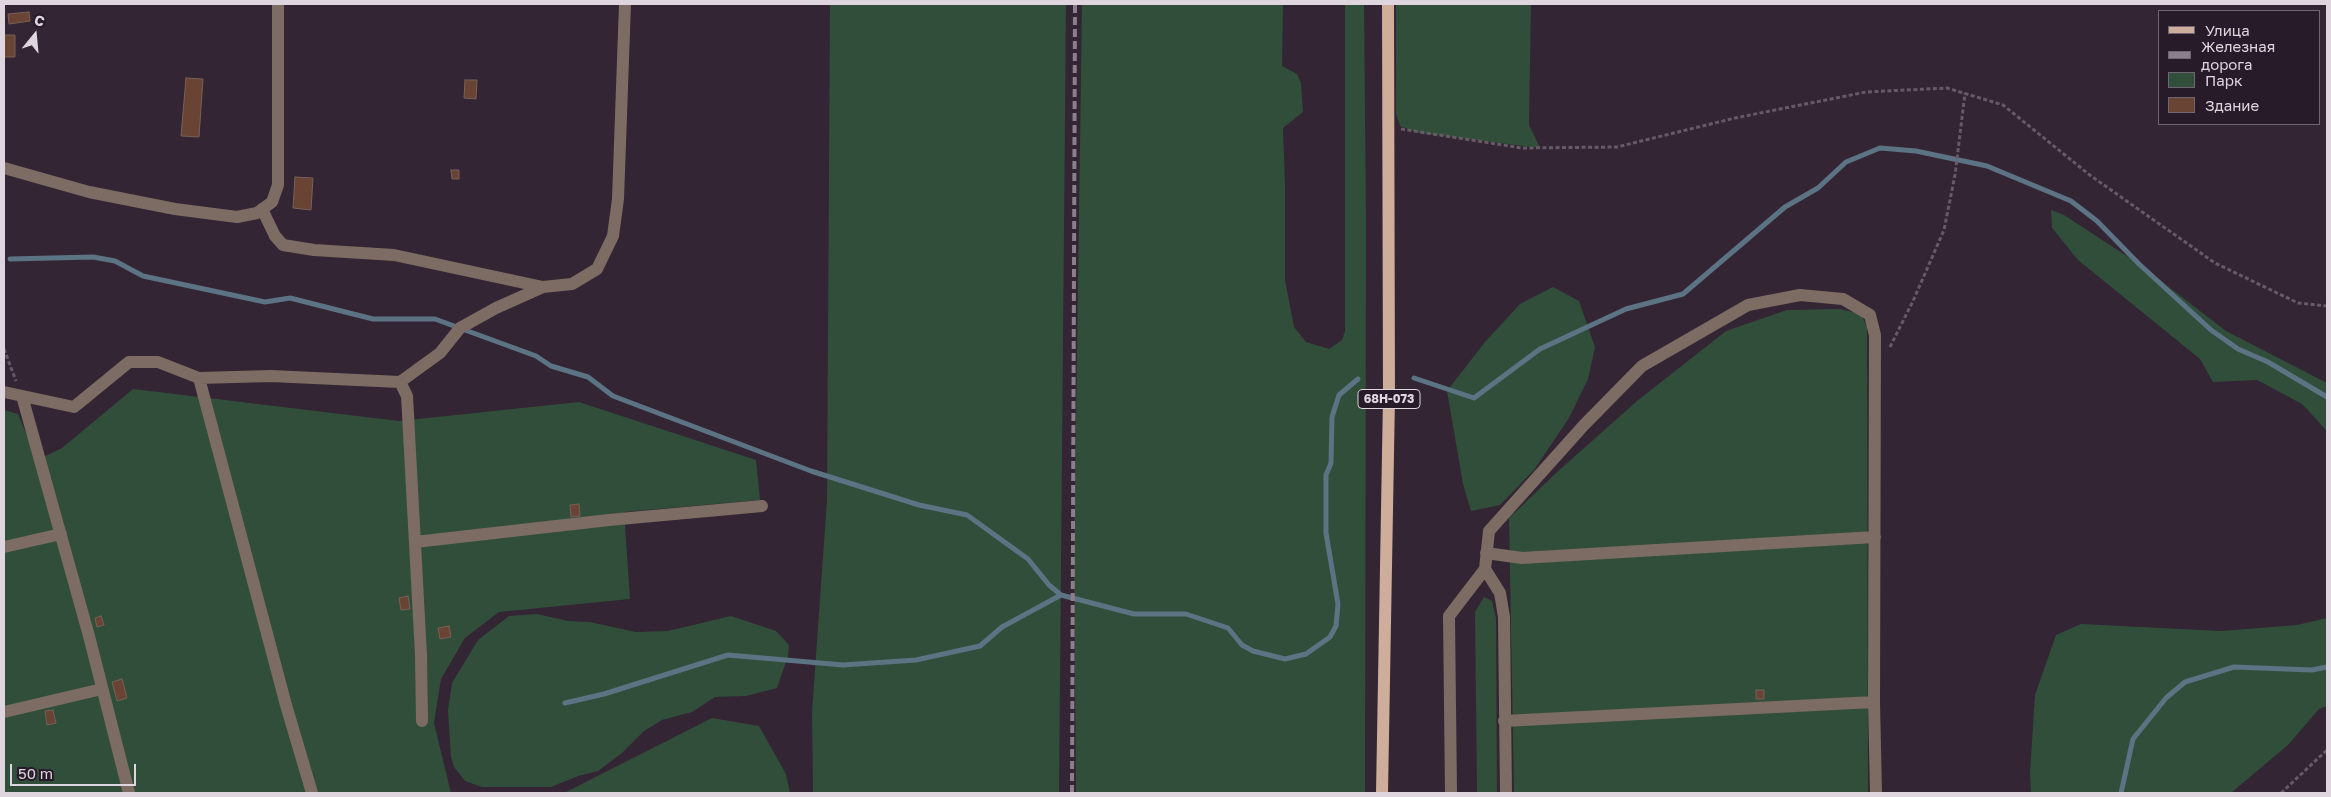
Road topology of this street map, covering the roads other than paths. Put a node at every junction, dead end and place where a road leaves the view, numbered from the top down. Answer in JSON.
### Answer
{"nodes":[{"id":1,"x":278,"y":4,"type":"edge"},
{"id":2,"x":625,"y":4,"type":"edge"},
{"id":3,"x":1388,"y":4,"type":"edge"},
{"id":4,"x":4,"y":168,"type":"edge"},
{"id":5,"x":262,"y":209,"type":"junction"},
{"id":6,"x":543,"y":287,"type":"junction"},
{"id":7,"x":199,"y":378,"type":"junction"},
{"id":8,"x":400,"y":382,"type":"junction"},
{"id":9,"x":4,"y":392,"type":"edge"},
{"id":10,"x":22,"y":396,"type":"junction"},
{"id":11,"x":762,"y":506,"type":"dead end"},
{"id":12,"x":60,"y":534,"type":"junction"},
{"id":13,"x":1876,"y":537,"type":"junction"},
{"id":14,"x":415,"y":542,"type":"junction"},
{"id":15,"x":4,"y":547,"type":"edge"},
{"id":16,"x":1486,"y":553,"type":"junction"},
{"id":17,"x":1485,"y":569,"type":"junction"},
{"id":18,"x":102,"y":689,"type":"junction"},
{"id":19,"x":1874,"y":702,"type":"junction"},
{"id":20,"x":4,"y":712,"type":"edge"},
{"id":21,"x":422,"y":721,"type":"dead end"},
{"id":22,"x":1504,"y":721,"type":"junction"},
{"id":23,"x":128,"y":793,"type":"edge"},
{"id":24,"x":312,"y":793,"type":"edge"},
{"id":25,"x":1382,"y":793,"type":"edge"},
{"id":26,"x":1451,"y":793,"type":"edge"},
{"id":27,"x":1506,"y":793,"type":"edge"},
{"id":28,"x":1876,"y":793,"type":"edge"}],
"edges":[{"from":1,"to":5,"type":"street"},
{"from":2,"to":6,"type":"street"},
{"from":3,"to":25,"type":"main road","number":"68Н-073"},
{"from":4,"to":5,"type":"street"},
{"from":5,"to":6,"type":"street"},
{"from":6,"to":8,"type":"street"},
{"from":7,"to":8,"type":"street"},
{"from":7,"to":10,"type":"street"},
{"from":7,"to":24,"type":"street"},
{"from":8,"to":14,"type":"street"},
{"from":9,"to":10,"type":"street"},
{"from":10,"to":12,"type":"street"},
{"from":11,"to":14,"type":"street"},
{"from":12,"to":15,"type":"street"},
{"from":12,"to":18,"type":"street"},
{"from":13,"to":16,"type":"street"},
{"from":13,"to":16,"type":"street"},
{"from":13,"to":19,"type":"street"},
{"from":14,"to":21,"type":"street"},
{"from":16,"to":17,"type":"street"},
{"from":17,"to":22,"type":"street"},
{"from":17,"to":26,"type":"street"},
{"from":18,"to":20,"type":"street"},
{"from":18,"to":23,"type":"street"},
{"from":19,"to":22,"type":"street"},
{"from":19,"to":28,"type":"street"},
{"from":22,"to":27,"type":"street"}]}
